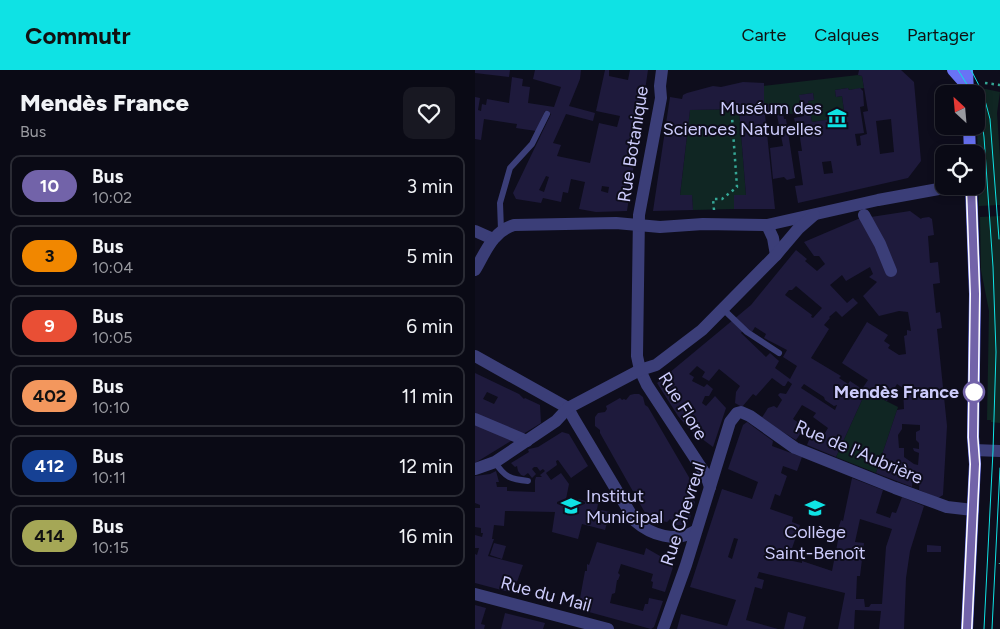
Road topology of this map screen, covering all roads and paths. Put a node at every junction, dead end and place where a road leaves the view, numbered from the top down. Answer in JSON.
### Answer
{"nodes":[{"id":1,"x":662,"y":70,"type":"edge"},
{"id":2,"x":953,"y":70,"type":"edge"},
{"id":3,"x":967,"y":70,"type":"edge"},
{"id":4,"x":985,"y":83,"type":"dead end"},
{"id":5,"x":964,"y":85,"type":"edge"},
{"id":6,"x":968,"y":85,"type":"edge"},
{"id":7,"x":1000,"y":85,"type":"edge"},
{"id":8,"x":547,"y":114,"type":"dead end"},
{"id":9,"x":732,"y":117,"type":"dead end"},
{"id":10,"x":935,"y":190,"type":"edge"},
{"id":11,"x":971,"y":195,"type":"edge"},
{"id":12,"x":714,"y":211,"type":"dead end"},
{"id":13,"x":816,"y":214,"type":"junction"},
{"id":14,"x":864,"y":215,"type":"dead end"},
{"id":15,"x":639,"y":224,"type":"junction"},
{"id":16,"x":767,"y":225,"type":"junction"},
{"id":17,"x":475,"y":231,"type":"edge"},
{"id":18,"x":497,"y":235,"type":"junction"},
{"id":19,"x":776,"y":255,"type":"junction"},
{"id":20,"x":475,"y":270,"type":"edge"},
{"id":21,"x":891,"y":271,"type":"dead end"},
{"id":22,"x":723,"y":309,"type":"junction"},
{"id":23,"x":779,"y":353,"type":"dead end"},
{"id":24,"x":475,"y":356,"type":"edge"},
{"id":25,"x":640,"y":370,"type":"junction"},
{"id":26,"x":568,"y":408,"type":"junction"},
{"id":27,"x":739,"y":412,"type":"joint"},
{"id":28,"x":475,"y":419,"type":"edge"},
{"id":29,"x":527,"y":441,"type":"junction"},
{"id":30,"x":974,"y":450,"type":"junction"},
{"id":31,"x":1000,"y":451,"type":"edge"},
{"id":32,"x":495,"y":462,"type":"junction"},
{"id":33,"x":475,"y":469,"type":"edge"},
{"id":34,"x":528,"y":481,"type":"dead end"},
{"id":35,"x":710,"y":487,"type":"junction"},
{"id":36,"x":973,"y":510,"type":"junction"},
{"id":37,"x":695,"y":531,"type":"junction"},
{"id":38,"x":475,"y":594,"type":"edge"},
{"id":39,"x":608,"y":629,"type":"edge"},
{"id":40,"x":663,"y":629,"type":"edge"},
{"id":41,"x":967,"y":629,"type":"edge"}],
"edges":[{"from":1,"to":15,"type":"street","name":"Rue Botanique"},
{"from":2,"to":5,"type":"main road"},
{"from":3,"to":6,"type":"main road"},
{"from":4,"to":7,"type":"path"},
{"from":8,"to":18,"type":"lane"},
{"from":9,"to":12,"type":"path"},
{"from":10,"to":13,"type":"street"},
{"from":11,"to":30,"type":"main road"},
{"from":13,"to":16,"type":"street"},
{"from":13,"to":19,"type":"street"},
{"from":14,"to":21,"type":"street"},
{"from":15,"to":16,"type":"street"},
{"from":15,"to":18,"type":"street"},
{"from":15,"to":25,"type":"street","name":"Rue Botanique"},
{"from":16,"to":19,"type":"street"},
{"from":17,"to":18,"type":"street"},
{"from":18,"to":20,"type":"street"},
{"from":19,"to":22,"type":"street"},
{"from":22,"to":23,"type":"lane"},
{"from":22,"to":25,"type":"street"},
{"from":24,"to":26,"type":"street"},
{"from":25,"to":26,"type":"street"},
{"from":25,"to":35,"type":"street","name":"Rue Flore"},
{"from":26,"to":29,"type":"street"},
{"from":26,"to":37,"type":"street"},
{"from":27,"to":35,"type":"street","name":"Rue Chevreul"},
{"from":27,"to":36,"type":"street","name":"Rue de l'Aubrière"},
{"from":28,"to":29,"type":"street"},
{"from":29,"to":32,"type":"street"},
{"from":30,"to":31,"type":"street"},
{"from":30,"to":36,"type":"main road"},
{"from":32,"to":33,"type":"street"},
{"from":32,"to":34,"type":"lane"},
{"from":35,"to":37,"type":"street","name":"Rue Chevreul"},
{"from":36,"to":41,"type":"main road"},
{"from":37,"to":40,"type":"street","name":"Rue Chevreul"},
{"from":38,"to":39,"type":"street","name":"Rue du Mail"}]}
